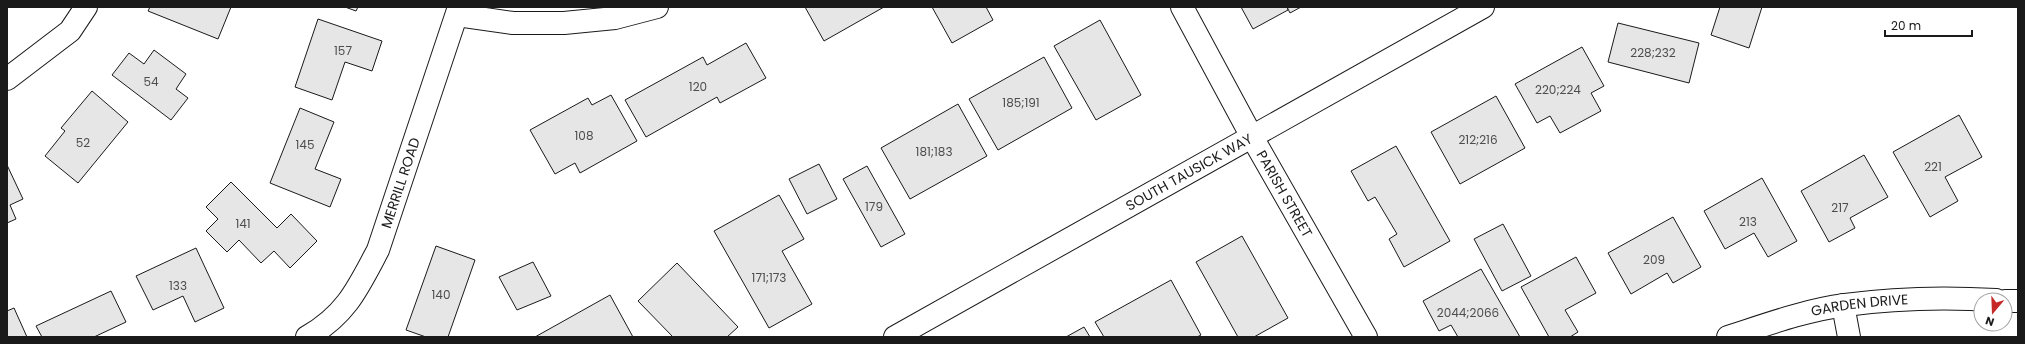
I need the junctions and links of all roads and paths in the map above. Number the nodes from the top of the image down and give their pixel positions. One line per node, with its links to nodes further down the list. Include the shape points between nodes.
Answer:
1 (86, 7): 6 (street, via 70,31)
2 (657, 7): 5 (street, via 615,18 564,23 513,23)
3 (1182, 7): 7 (street, PARISH STREET)
4 (1483, 7): 7 (street, SOUTH TAUSICK WAY)
5 (458, 11): 10 (street, MERRILL ROAD, via 378,250 359,287 340,314)
6 (7, 79)
7 (1252, 137): 11 (street, SOUTH TAUSICK WAY); 12 (street, PARISH STREET)
8 (1973, 299): 9 (street, GARDEN DRIVE, via 1916,298)
9 (1843, 305): 13 (street, GARDEN DRIVE); 14 (street)
10 (307, 337)
11 (895, 337)
12 (1366, 337)
13 (1728, 337)
14 (1849, 337)

